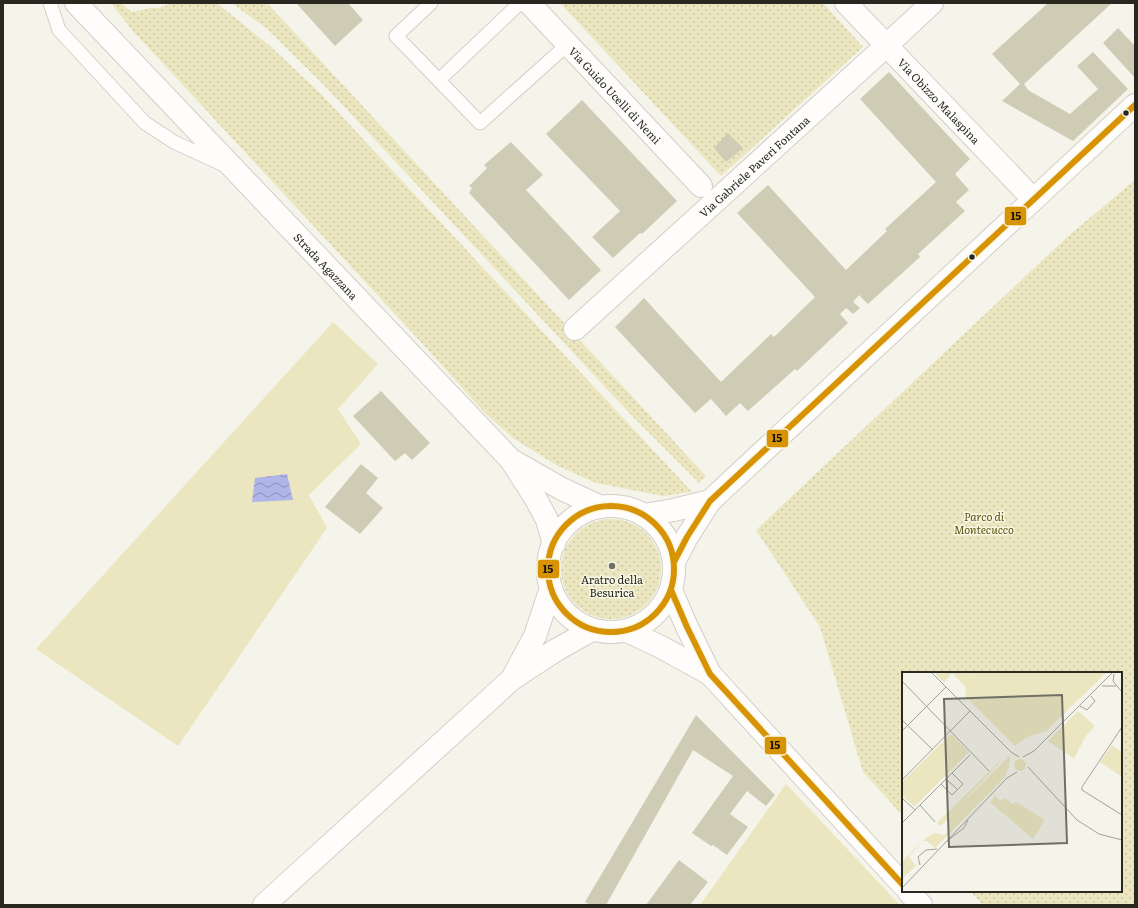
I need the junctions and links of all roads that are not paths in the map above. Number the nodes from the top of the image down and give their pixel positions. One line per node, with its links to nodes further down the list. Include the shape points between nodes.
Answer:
1 (50, 3): 12 (lane, via 60,30 145,123 174,142)
2 (76, 3): 12 (main road, Strada Agazzana)
3 (431, 3): 10 (lane, via 396,36)
4 (520, 3): 10 (lane)
5 (529, 3): 8 (main road, Via Guido Ucelli di Nemi)
6 (846, 3): 9 (main road, Via Obizzo Malaspina)
7 (932, 3): 9 (main road, Via Gabriele Paveri Fontana)
8 (568, 44): 10 (lane, via 480,123); 13 (main road, Via Guido Ucelli di Nemi)
9 (886, 46): 14 (main road, Via Obizzo Malaspina); 15 (main road, Via Gabriele Paveri Fontana)
10 (439, 80)
11 (1135, 105): 14 (main road)
12 (235, 170): 16 (main road, Strada Agazzana)
13 (701, 186)
14 (1033, 199): 17 (main road)
15 (575, 329)
16 (511, 460): 18 (main road, via 562,489); 20 (main road, Strada Agazzana, via 547,520)
17 (710, 501): 19 (main road); 21 (main road)
18 (601, 507): 19 (main road, via 623,507); 20 (main road, via 582,514 565,526)
19 (643, 515): 21 (main road, via 658,527 669,543)
20 (554, 544): 22 (main road, via 549,558)
21 (674, 562): 23 (main road)
22 (551, 588): 24 (main road, via 560,606 574,620); 27 (main road, via 535,636)
23 (671, 590): 25 (main road, via 661,608 646,622); 26 (main road)
24 (592, 630): 25 (main road, via 610,633); 27 (main road, via 556,650)
25 (627, 631): 26 (main road)
26 (710, 674): 28 (main road)
27 (512, 680): 30 (main road)
28 (902, 884)
29 (909, 892): 31 (main road)
30 (264, 905)
31 (921, 905)

